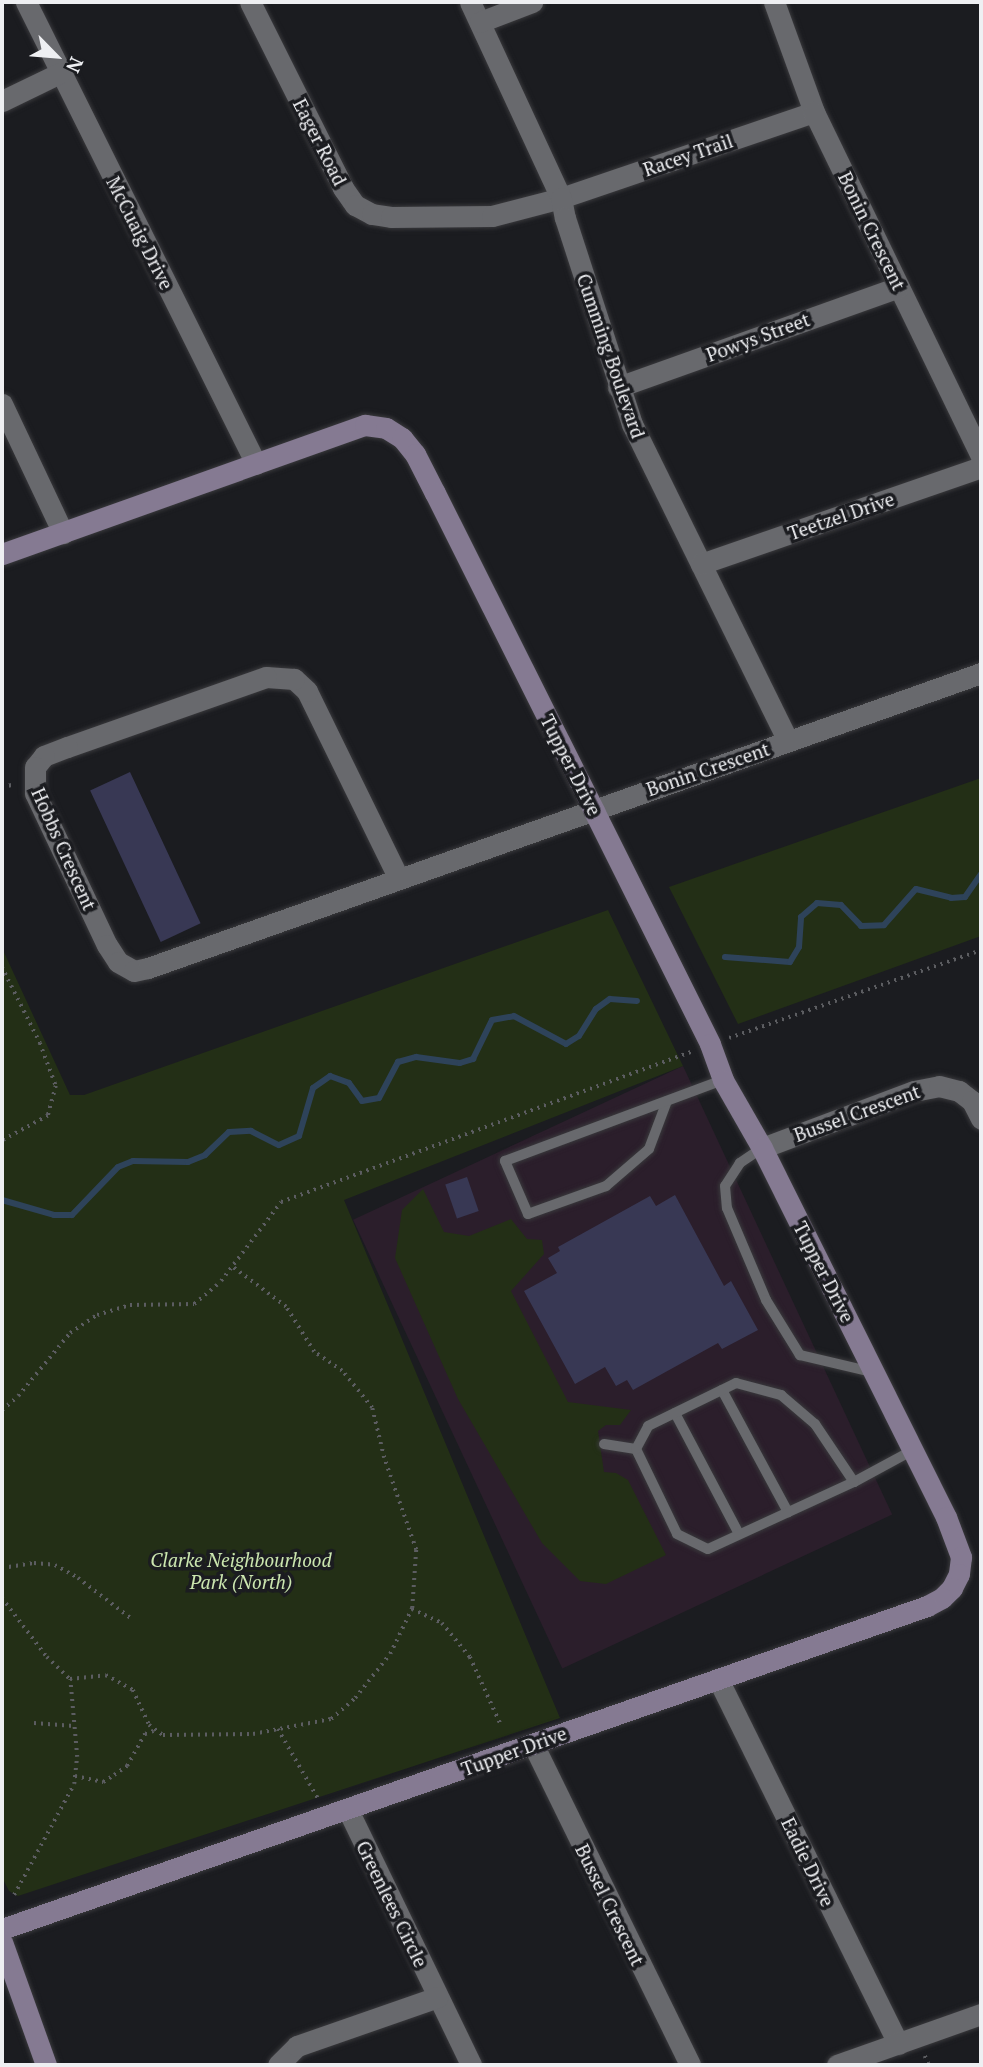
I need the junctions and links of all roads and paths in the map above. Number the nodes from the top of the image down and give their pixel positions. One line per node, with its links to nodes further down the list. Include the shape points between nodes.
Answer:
1 (26, 2): 7 (street, McCuaig Drive)
2 (250, 2): 10 (street, Eager Road, via 355,205 391,217 492,216)
3 (470, 2): 6 (street, Cumming Boulevard)
4 (532, 2): 6 (street)
5 (774, 2): 9 (street, Bonin Crescent)
6 (480, 22): 10 (street, Cumming Boulevard)
7 (60, 73): 8 (street); 15 (street, McCuaig Drive)
8 (2, 101)
9 (814, 112): 10 (street, Racey Trail); 11 (street, Bonin Crescent)
10 (561, 198): 12 (street, Cumming Boulevard)
11 (899, 287): 12 (street, Powys Street); 14 (street, Bonin Crescent)
12 (618, 387): 19 (street, Cumming Boulevard)
13 (2, 404): 17 (street)
14 (981, 456)
15 (256, 464): 17 (street, Tupper Drive); 24 (street, Tupper Drive, via 365,425 386,428 402,438 420,464)
16 (981, 467): 19 (street, Teetzel Drive)
17 (63, 533): 18 (street, Tupper Drive)
18 (2, 554)
19 (701, 564): 21 (street, Cumming Boulevard)
20 (981, 674): 21 (street, Bonin Crescent)
21 (788, 741): 24 (street, Bonin Crescent)
22 (12, 785): 23 (path)
23 (2, 787)
24 (594, 811): 25 (street, Hobbs Crescent); 28 (street, Tupper Drive)
25 (399, 879): 25 (street, Hobbs Crescent, via 307,691 294,679 266,677 44,756 35,767 35,793 107,945 118,962 134,971)
26 (981, 950): 28 (path)
27 (2, 967): 32 (path, via 56,1086 48,1116)
28 (710, 1044): 29 (street, Tupper Drive); 34 (path, via 281,1202)
29 (723, 1080): 30 (lane); 33 (street, Tupper Drive)
30 (667, 1101): 30 (lane, via 505,1161 528,1214 606,1186 649,1149)
31 (981, 1118): 33 (street, Bussel Crescent, via 972,1101 959,1091 939,1086 914,1091)
32 (2, 1141)
33 (762, 1148): 35 (street, Tupper Drive); 35 (lane, via 740,1163 724,1186 727,1208 766,1300 800,1355)
34 (231, 1266): 37 (path, via 194,1304 130,1305 97,1315 71,1334); 47 (path, via 286,1307 314,1352 342,1371 372,1408 416,1550)
35 (874, 1373): 41 (street, Tupper Drive)
36 (722, 1390): 38 (lane); 42 (lane, via 736,1383 781,1395 815,1424); 43 (lane)
37 (2, 1410)
38 (675, 1413): 40 (lane, via 649,1426); 44 (lane)
39 (604, 1444): 40 (lane)
40 (636, 1449): 44 (lane, via 677,1534 708,1549)
41 (912, 1450): 42 (lane); 50 (street, Tupper Drive, via 957,1540 961,1557 952,1588 927,1606)
42 (854, 1482): 43 (lane)
43 (788, 1512): 44 (lane)
44 (739, 1534)
45 (2, 1568): 48 (path, via 55,1565)
46 (2, 1598): 49 (path)
47 (412, 1608): 52 (path, via 442,1623 470,1657); 54 (path, via 390,1654 355,1698 331,1719)
48 (132, 1619)
49 (70, 1679): 53 (path); 55 (path, via 106,1675 133,1690)
50 (718, 1679): 56 (street, Tupper Drive); 64 (street, Eadie Drive)
51 (34, 1723): 53 (path)
52 (501, 1725)
53 (75, 1726): 57 (path)
54 (278, 1730): 55 (path, via 204,1735); 58 (path)
55 (153, 1731): 57 (path, via 145,1734 127,1766 103,1782)
56 (533, 1744): 58 (street, Tupper Drive); 69 (street, Bussel Crescent)
57 (75, 1776): 59 (path)
58 (338, 1813): 60 (street, Tupper Drive); 62 (street, Greenlees Circle)
59 (14, 1895)
60 (2, 1929)
61 (2, 1942): 66 (street)
62 (438, 1997): 67 (street, via 297,2046); 68 (street, Greenlees Circle)
63 (981, 2014): 64 (street)
64 (898, 2044): 70 (street)
65 (925, 2056): 71 (path)
66 (46, 2065)
67 (278, 2065)
68 (471, 2065)
69 (690, 2065)
70 (837, 2065)
71 (929, 2065)

